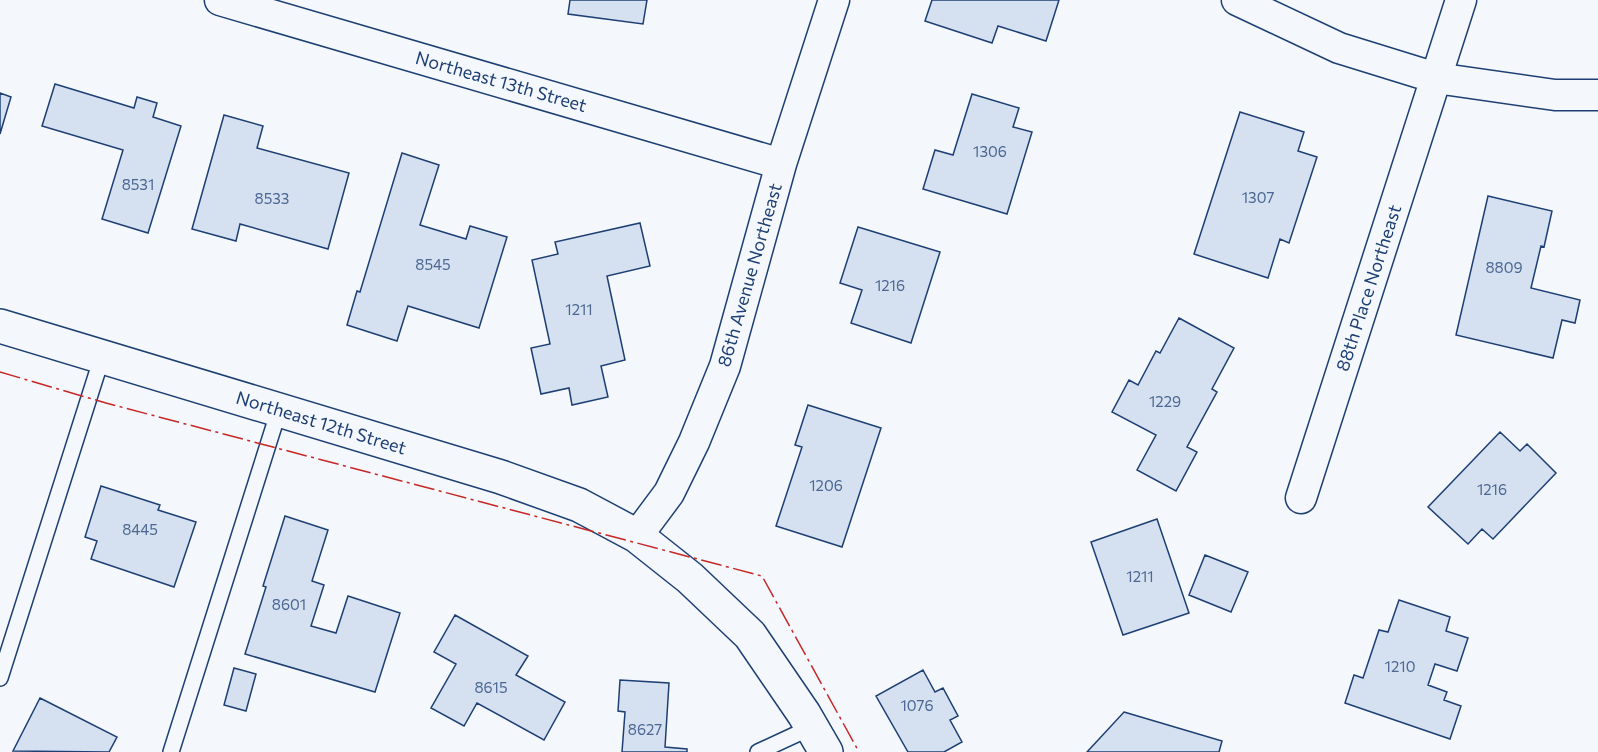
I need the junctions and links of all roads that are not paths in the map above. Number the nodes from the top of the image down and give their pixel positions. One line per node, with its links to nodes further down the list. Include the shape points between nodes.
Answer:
1 (220, 0): 7 (street, Northeast 13th Street)
2 (834, 0): 7 (street, 86th Avenue Northeast)
3 (1237, 0): 5 (street, via 1339,48)
4 (1461, 0): 5 (street, 88th Place Northeast)
5 (1436, 78): 6 (street, via 1554,95); 11 (street, 88th Place Northeast)
6 (1598, 95)
7 (781, 164): 12 (street, 86th Avenue Northeast, via 725,366 669,493)
8 (0, 326): 9 (main road, Northeast 12th Street)
9 (102, 357): 10 (main road, Northeast 12th Street); 13 (lane)
10 (279, 410): 12 (main road, Northeast 12th Street, via 501,477 579,506); 15 (lane)
11 (1301, 498)
12 (637, 536): 14 (main road, Northeast 12th Street, via 690,578 750,635)
13 (0, 678)
14 (819, 740): 16 (lane)
15 (171, 752)
16 (758, 752)

